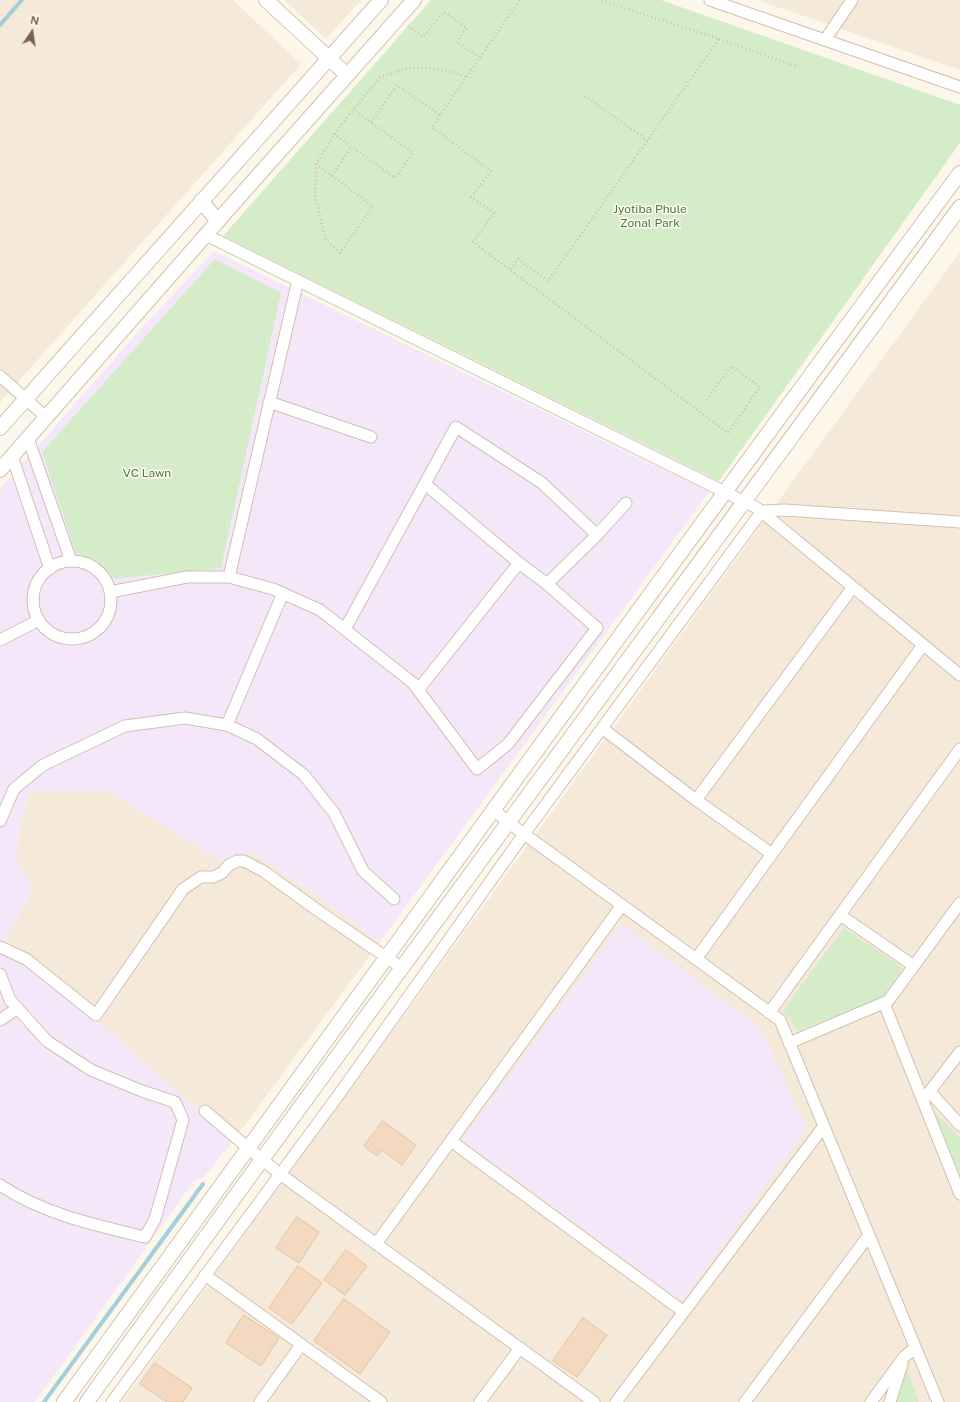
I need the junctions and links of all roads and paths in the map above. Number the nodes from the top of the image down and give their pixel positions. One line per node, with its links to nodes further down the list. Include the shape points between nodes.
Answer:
1 (381, 0): 12 (street)
2 (414, 0): 8 (street)
3 (520, 0): 11 (path)
4 (600, 0): 9 (path)
5 (710, 0): 10 (street)
6 (852, 0): 10 (street)
7 (268, 1): 12 (street)
8 (399, 18): 11 (path, via 423,36 444,12 467,28 456,42); 14 (street)
9 (719, 39): 13 (path); 22 (path)
10 (825, 40): 16 (street)
11 (479, 57): 15 (path)
12 (329, 58): 14 (street); 27 (street)
13 (798, 67)
14 (347, 75): 29 (street)
15 (466, 77): 18 (path, via 430,68 409,68 380,77); 19 (path)
16 (960, 87)
17 (585, 96): 22 (path)
18 (353, 109): 20 (path); 21 (path)
19 (440, 115): 20 (path, via 397,85); 31 (path, via 432,127 491,170 471,197 494,213 472,242)
20 (371, 122): 23 (path, via 413,153 395,178)
21 (334, 134): 23 (path); 24 (path)
22 (648, 141): 31 (path, via 548,281 518,259)
23 (351, 147): 26 (path)
24 (316, 164): 26 (path); 26 (path, via 314,197 326,240 340,253 373,206)
25 (960, 173): 44 (street)
26 (332, 176)
27 (202, 202): 29 (street); 34 (street)
28 (960, 207): 45 (street)
29 (218, 221): 30 (street)
30 (206, 235): 32 (street); 37 (street)
31 (511, 269): 35 (path, via 728,433 760,387 730,366)
32 (298, 280): 36 (street); 44 (street)
33 (0, 376): 34 (street)
34 (27, 398): 37 (street); 38 (street)
35 (706, 401)
36 (270, 402): 39 (street); 53 (street)
37 (46, 417): 40 (street)
38 (0, 428)
39 (371, 437)
40 (28, 438): 41 (street); 50 (street)
41 (12, 456): 42 (street); 52 (street)
42 (0, 470)
43 (425, 484): 49 (street, via 456,427 542,483); 51 (street); 59 (street)
44 (725, 492): 45 (street); 68 (street)
45 (746, 501): 47 (street); 70 (street)
46 (626, 503): 49 (street)
47 (762, 511): 48 (street, via 785,510); 55 (street); 65 (street)
48 (960, 522)
49 (597, 535): 54 (street)
50 (71, 561): 52 (street, via 57,564); 56 (street, via 88,565 100,572)
51 (519, 563): 54 (street); 63 (street)
52 (50, 569): 58 (street, via 35,586 33,602)
53 (229, 577): 56 (street, via 187,577); 57 (street)
54 (547, 584): 63 (street, via 597,628 508,744 477,769)
55 (853, 587): 61 (street); 67 (street)
56 (110, 592): 58 (street, via 110,614 101,628 86,637 74,640 58,637 45,629)
57 (283, 593): 59 (street, via 320,610); 64 (street)
58 (39, 620): 60 (street)
59 (345, 630): 63 (street, via 413,683)
60 (0, 640)
61 (923, 645): 62 (street); 72 (street)
62 (960, 675)
63 (418, 690)
64 (227, 725): 69 (street, via 185,718 125,726 43,765 14,789); 73 (street, via 257,739 304,775 334,813 363,871)
65 (602, 728): 67 (street); 71 (street)
66 (960, 749): 76 (street)
67 (696, 800): 72 (street)
68 (493, 809): 70 (street); 78 (street)
69 (0, 821)
70 (509, 823): 71 (street); 81 (street)
71 (524, 834): 75 (street); 96 (street)
72 (772, 854): 79 (street)
73 (394, 899)
74 (960, 903): 80 (street)
75 (622, 905): 79 (street); 93 (street)
76 (840, 915): 80 (street); 85 (street)
77 (0, 947): 78 (street, via 26,959 96,1015 182,889 201,877 212,877 222,873 237,861 244,861 263,871)
78 (386, 958): 81 (street); 94 (street)
79 (696, 959): 85 (street)
80 (914, 966): 83 (street, via 888,1002)
81 (402, 968): 95 (street)
82 (0, 974): 84 (street, via 10,1000)
83 (884, 1003): 87 (street); 89 (street)
84 (18, 1008): 86 (street); 97 (street, via 47,1041 72,1058 90,1070 175,1102 183,1120 155,1219 145,1237 73,1219 17,1196)
85 (769, 1013): 87 (street, via 780,1020)
86 (0, 1020)
87 (789, 1043): 92 (street)
88 (960, 1052): 89 (street)
89 (926, 1096): 91 (street); 98 (street)
90 (205, 1111): 94 (street)
91 (960, 1125)
92 (824, 1126): 99 (street); 102 (street)
93 (451, 1141): 100 (street); 102 (street)
94 (248, 1148): 95 (street); 108 (street)
95 (263, 1160): 96 (street); 109 (street)
96 (280, 1174): 100 (street); 101 (street)
97 (0, 1185)
98 (960, 1194)
99 (869, 1235): 105 (street); 115 (street)
100 (376, 1244): 104 (street)
101 (205, 1275): 103 (street); 110 (street)
102 (684, 1312): 114 (street)
103 (301, 1345): 107 (street); 111 (street)
104 (520, 1348): 112 (street); 113 (street)
105 (915, 1348): 106 (street); 118 (street)
106 (904, 1356): 116 (street); 117 (street)
107 (376, 1401)
108 (64, 1402)
109 (87, 1402)
110 (112, 1402)
111 (260, 1402)
112 (480, 1402)
113 (594, 1402)
114 (616, 1402)
115 (745, 1402)
116 (871, 1402)
117 (890, 1402)
118 (938, 1402)

